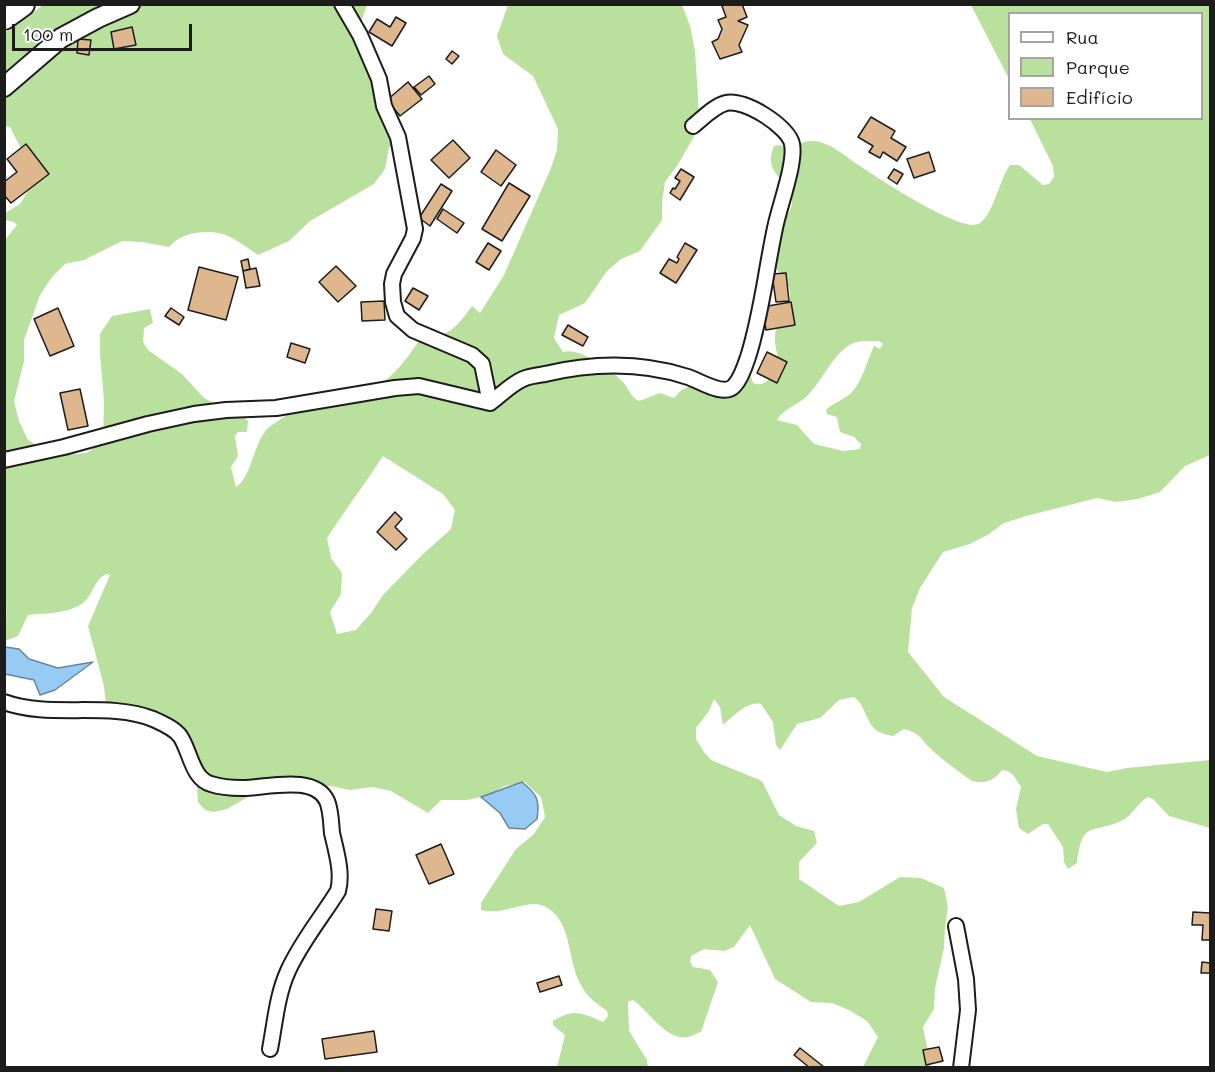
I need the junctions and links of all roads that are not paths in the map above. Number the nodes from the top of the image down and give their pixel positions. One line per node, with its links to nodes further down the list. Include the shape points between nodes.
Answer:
1 (22, 4): 4 (highway)
2 (130, 4): 5 (street, via 61,38)
3 (342, 4): 7 (street, via 379,78 384,105 398,137 415,229 394,274 397,316 413,330 472,355 482,364)
4 (4, 17)
5 (4, 87)
6 (693, 126): 7 (street, via 724,103 734,102 777,124 788,134 793,146 748,357 737,383 724,390 646,367 591,367 523,379)
7 (490, 403): 8 (street, via 419,386 395,388 276,408 194,414)
8 (4, 460)
9 (4, 702): 11 (street, via 152,718 179,735 200,778 208,784 241,788 302,785 320,792 327,802 340,885 287,973)
10 (956, 926): 12 (street, via 968,1010)
11 (270, 1049)
12 (961, 1068)

